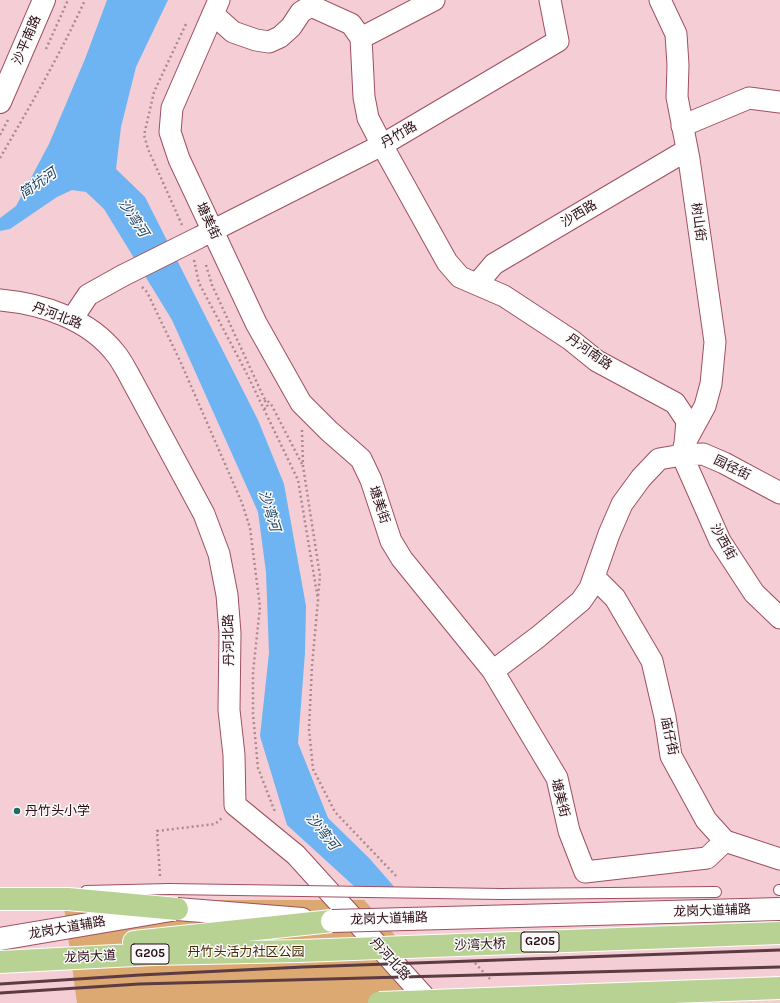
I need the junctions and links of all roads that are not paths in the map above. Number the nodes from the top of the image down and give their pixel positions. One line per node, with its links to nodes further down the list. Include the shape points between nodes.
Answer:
1 (44, 0): 7 (main road, 沙平南路)
2 (434, 0): 6 (street)
3 (550, 0): 10 (street, 丹竹路, via 558,41)
4 (660, 0): 9 (street, 树山街, via 676,34 677,97)
5 (216, 7): 6 (street, via 233,32 256,40 269,42 280,37 301,12 311,6 351,24); 12 (street, 塘美街, via 172,108 170,132)
6 (361, 38): 10 (street, 丹河南路, via 364,97 368,118)
7 (0, 102)
8 (780, 102): 9 (street, via 749,98)
9 (682, 126): 11 (street, 树山街)
10 (382, 145): 12 (street, 丹竹路); 13 (street, 丹河南路, via 447,262 460,277)
11 (687, 150): 13 (street, 沙西路, via 494,264); 16 (street, 树山街, via 715,342 711,384 705,406)
12 (198, 233): 15 (street, 丹竹路, bridge, via 88,295); 20 (street, 塘美街, via 256,323 301,403 361,459 371,480 391,540 402,559)
13 (477, 284): 16 (street, 丹河南路, via 504,296 571,340 597,361 675,403 687,420)
14 (0, 300): 15 (street, 丹河北路, via 29,304)
15 (72, 319): 38 (street, 丹河北路, via 88,328 116,354 204,514 219,554 227,595 230,633 229,710 234,755 235,805 296,855)
16 (684, 449): 17 (street, 园径街, via 724,463); 18 (street, via 658,459 636,484 622,504); 19 (street, 沙西街, via 720,541 754,593)
17 (780, 493)
18 (594, 577): 20 (street, via 581,601); 21 (street, 庙仔街, via 615,598 652,661 671,756 706,820)
19 (780, 618)
20 (493, 671): 23 (street, 塘美街, via 557,778 569,831)
21 (725, 840): 22 (street, 庙仔街); 23 (street, via 707,858)
22 (780, 859)
23 (587, 883): 25 (lane); 26 (lane, bridge, via 501,894)
24 (0, 892): 26 (lane)
25 (716, 892)
26 (169, 896): 28 (highway, bridge); 29 (main road, 龙岗大道辅路); 31 (main road, 龙岗大道辅路)
27 (780, 896): 29 (main road, 龙岗大道辅路, bridge)
28 (0, 899)
29 (332, 921): 33 (highway, via 115,945)
30 (780, 933): 32 (highway, 沙湾大桥 / G205, bridge)
31 (0, 939)
32 (300, 951): 33 (highway, 龙岗大道 / G205)
33 (54, 958): 34 (highway, 龙岗大道 / G205)
34 (0, 962)
35 (780, 988): 36 (highway, bridge)
36 (690, 991): 37 (highway, bridge); 39 (highway, bridge)
37 (379, 1003)
38 (430, 1003)
39 (632, 1003)

